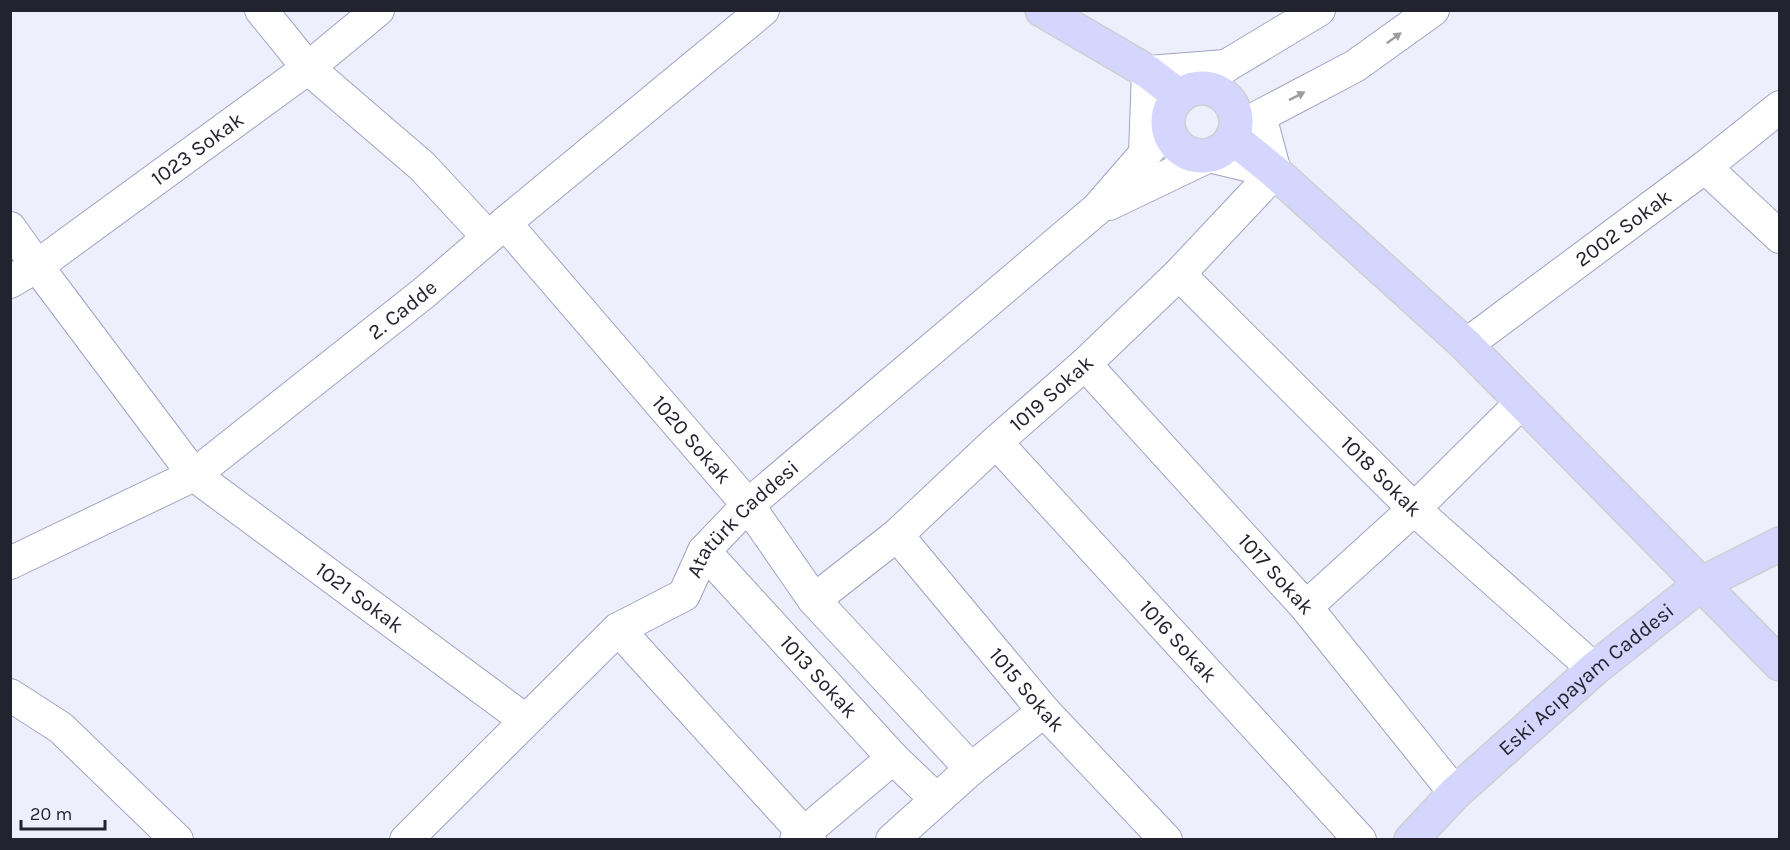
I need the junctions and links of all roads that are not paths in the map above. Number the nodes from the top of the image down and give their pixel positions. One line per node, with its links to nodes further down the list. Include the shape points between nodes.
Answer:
1 (261, 10): 8 (street, 1020 Sokak)
2 (378, 10): 8 (street, 1023 Sokak)
3 (763, 10): 19 (street, 2. Cadde)
4 (1042, 10): 9 (main road)
5 (1319, 10): 7 (street)
6 (1433, 10): 12 (street, one-way to 6, via 1355,66)
7 (1226, 66): 9 (street); 10 (street)
8 (308, 68): 19 (street, 1020 Sokak); 21 (street, 1023 Sokak)
9 (1148, 72): 10 (main road); 14 (street)
10 (1183, 100): 13 (main road, via 1169,128 1180,148 1199,157); 13 (main road, via 1211,88 1230,101 1237,121); 14 (street)
11 (1779, 107): 15 (street, 2002 Sokak)
12 (1260, 116): 13 (street); 16 (street)
13 (1221, 147): 16 (main road); 17 (street)
14 (1145, 154): 17 (street)
15 (1705, 167): 20 (street); 24 (street, 2002 Sokak)
16 (1275, 172): 22 (street, 1019 Sokak); 24 (main road)
17 (1097, 209): 29 (street, Atatürk Caddesi)
18 (10, 228): 21 (street, 1021 Sokak)
19 (497, 230): 28 (street, 2. Cadde); 29 (street, 1020 Sokak)
20 (1779, 237)
21 (37, 266): 23 (street, 1023 Sokak); 28 (street, 1021 Sokak)
22 (1179, 274): 25 (street, 1019 Sokak); 30 (street, 1018 Sokak)
23 (10, 282)
24 (1466, 345): 26 (main road)
25 (1085, 364): 27 (street, 1019 Sokak); 37 (street, 1017 Sokak)
26 (1521, 403): 30 (street); 35 (main road)
27 (996, 442): 31 (street, 1019 Sokak); 53 (street, 1016 Sokak)
28 (194, 475): 34 (street, 2. Cadde); 43 (street, 1021 Sokak)
29 (748, 505): 33 (street, Atatürk Caddesi); 36 (street, 1020 Sokak)
30 (1414, 509): 37 (street); 40 (street, 1018 Sokak)
31 (897, 534): 36 (street, 1019 Sokak); 42 (street, 1015 Sokak)
32 (1779, 544): 35 (main road, Eski Acıpayam Caddesi)
33 (704, 551): 38 (street, Atatürk Caddesi, via 684,595); 44 (street, 1013 Sokak)
34 (10, 563)
35 (1701, 584): 39 (main road); 40 (main road, Eski Acıpayam Caddesi)
36 (814, 600): 45 (street, 1020 Sokak)
37 (1306, 607): 46 (street, 1017 Sokak)
38 (618, 629): 43 (street, Atatürk Caddesi); 48 (street)
39 (1779, 664)
40 (1594, 669): 46 (main road, Eski Acıpayam Caddesi)
41 (10, 695): 49 (street, via 61,728)
42 (1044, 711): 45 (street); 52 (street, 1015 Sokak)
43 (525, 720): 50 (street, Atatürk Caddesi)
44 (893, 758): 47 (street, 1013 Sokak); 48 (street)
45 (971, 769): 47 (street)
46 (1455, 793): 54 (main road, Eski Acıpayam Caddesi)
47 (936, 799): 51 (street)
48 (803, 837)
49 (177, 840)
50 (406, 840)
51 (892, 840)
52 (1166, 840)
53 (1360, 840)
54 (1411, 840)

